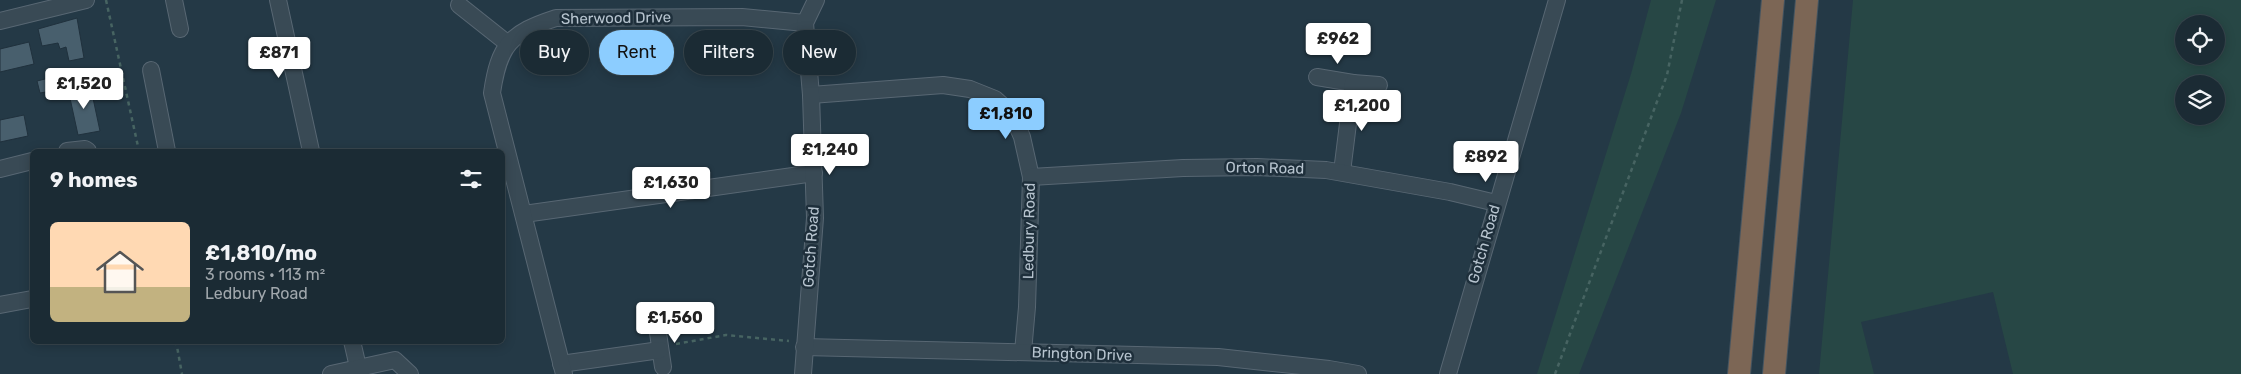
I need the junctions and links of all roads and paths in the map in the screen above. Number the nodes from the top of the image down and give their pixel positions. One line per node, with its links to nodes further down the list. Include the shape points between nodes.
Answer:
1 (86, 0): 11 (street)
2 (106, 0): 20 (path)
3 (174, 0): 13 (street)
4 (278, 0): 22 (street)
5 (816, 0): 12 (street)
6 (1556, 0): 28 (street, Gotch Road, via 1515,148)
7 (1682, 0): 47 (path, via 1667,75)
8 (1773, 0): 48 (highway)
9 (1807, 0): 49 (highway)
10 (459, 5): 14 (street)
11 (0, 21)
12 (805, 23): 14 (street, Sherwood Drive, via 742,16 556,18 531,26); 19 (street, Gotch Road)
13 (180, 29)
14 (508, 43): 29 (street, Sherwood Drive, via 496,68 492,93)
15 (151, 70): 21 (street)
16 (1317, 77): 17 (street)
17 (1353, 83): 18 (street); 25 (street)
18 (1379, 85)
19 (811, 95): 26 (street, Gotch Road); 27 (street, Ledbury Road, via 943,85 970,89 994,98 1012,114 1022,137)
20 (139, 149)
21 (167, 149)
22 (311, 149)
23 (30, 162): 24 (street)
24 (0, 169)
25 (1342, 172): 27 (street, Orton Road, via 1247,167 1183,168); 28 (street, Orton Road)
26 (814, 173): 29 (street); 35 (street, Gotch Road, via 815,218)
27 (1031, 177): 37 (street, Ledbury Road)
28 (1496, 203): 46 (street, Gotch Road)
29 (524, 214): 40 (street, Sherwood Drive)
30 (30, 299): 31 (street)
31 (0, 305)
32 (657, 326): 36 (street)
33 (177, 344): 41 (path)
34 (353, 344): 38 (street)
35 (804, 346): 36 (path, via 726,335 672,344); 37 (street, Brington Drive); 44 (street, Gotch Road)
36 (660, 350): 39 (street); 40 (street)
37 (1024, 352): 45 (street, Brington Drive, via 1218,357)
38 (358, 367): 42 (street); 43 (street, via 395,360)
39 (663, 367)
40 (563, 369)
41 (182, 374)
42 (331, 374)
43 (410, 374)
44 (803, 374)
45 (1358, 374)
46 (1448, 374)
47 (1555, 374)
48 (1739, 374)
49 (1774, 374)

